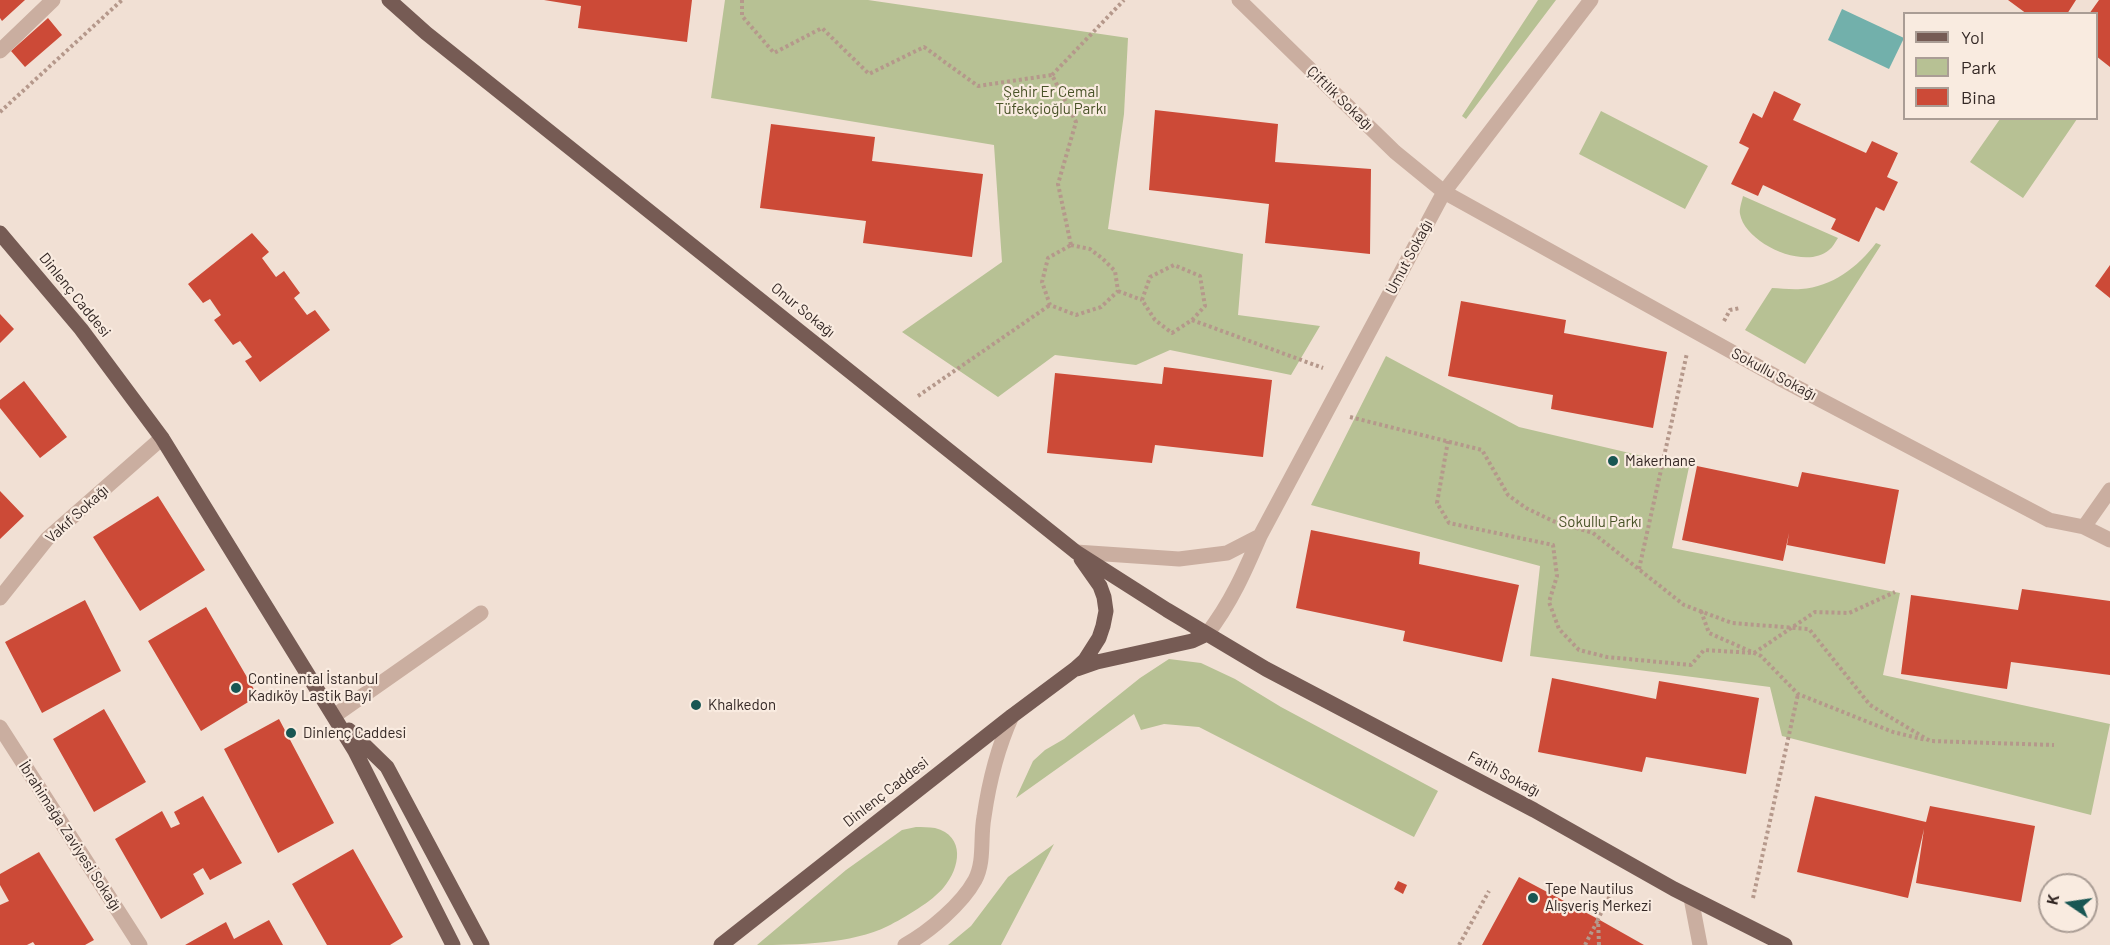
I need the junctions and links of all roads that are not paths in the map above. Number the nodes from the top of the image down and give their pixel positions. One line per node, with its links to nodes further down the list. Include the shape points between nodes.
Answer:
1 (53, 0): 5 (street)
2 (1239, 0): 6 (street, Çiftlik Sokağı, via 1395,152)
3 (1591, 0): 6 (street, Umut Sokağı)
4 (392, 1): 13 (main road, Onur Sokağı)
5 (0, 51)
6 (1444, 192): 10 (street, Sokullu Sokağı, via 1779,378 2049,520); 11 (street, Umut Sokağı)
7 (0, 233): 8 (main road, Dinlenç Caddesi, via 81,329)
8 (162, 438): 14 (street, Vakıf Sokağı, via 47,539); 18 (main road, Dinlenç Caddesi)
9 (2110, 490): 10 (street)
10 (2084, 527): 12 (street, Sokullu Sokağı)
11 (1260, 536): 13 (street, via 1227,553 1179,559); 16 (street, Umut Sokağı, via 1235,593)
12 (2110, 540)
13 (1076, 552): 16 (main road, Onur Sokağı); 17 (main road, Dinlenç Caddesi, via 1100,586 1106,611 1094,648)
14 (0, 597)
15 (481, 613): 18 (street)
16 (1207, 634): 17 (main road, Dinlenç Caddesi); 21 (main road, Fatih Sokağı)
17 (1075, 669): 19 (main road, Dinlenç Caddesi)
18 (334, 716): 24 (main road, Dinlenç Caddesi); 25 (main road, Dinlenç Caddesi, via 387,767)
19 (1011, 716): 22 (main road, Dinlenç Caddesi); 27 (street, via 994,765 975,879 959,903)
20 (0, 727): 23 (street, İbrahimağa Zaviyesi Sokağı)
21 (1690, 898): 28 (street); 29 (main road, Fatih Sokağı)
22 (732, 939): 26 (main road, Dinlenç Caddesi)
23 (138, 944)
24 (453, 945)
25 (482, 945)
26 (721, 945)
27 (905, 945)
28 (1700, 945)
29 (1785, 945)

